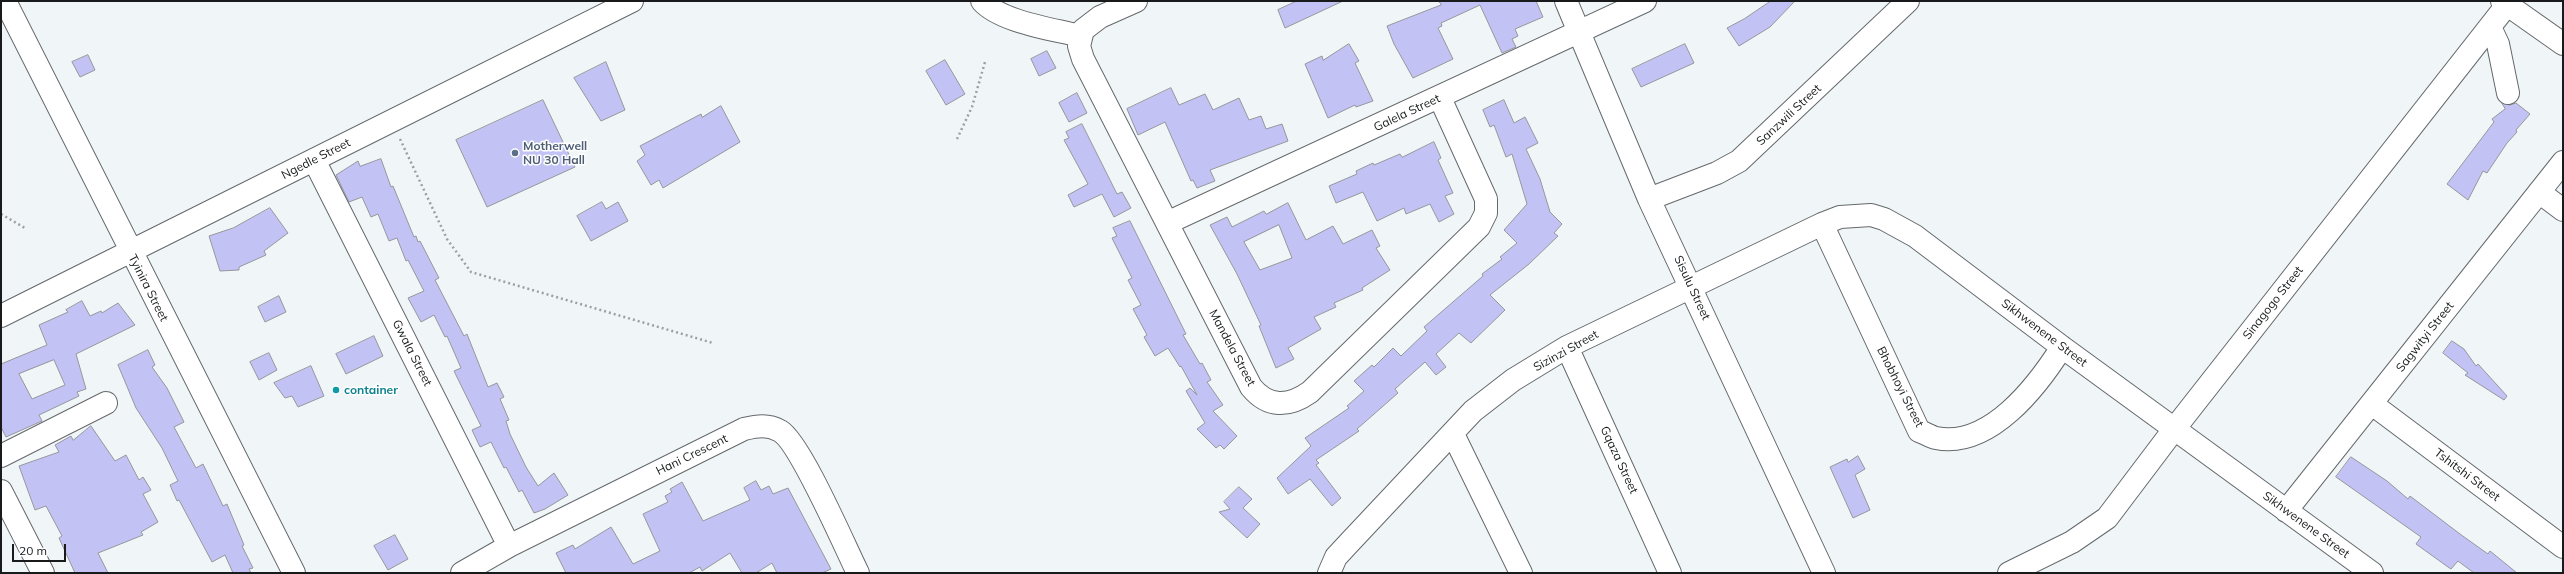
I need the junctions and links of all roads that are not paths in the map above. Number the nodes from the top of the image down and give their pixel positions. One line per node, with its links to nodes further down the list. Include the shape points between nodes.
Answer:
1 (5, 1): 22 (street, Tyinira Street)
2 (632, 1): 15 (street, Ngedle Street)
3 (982, 1): 11 (street, via 995,11 1010,17)
4 (1136, 1): 11 (street, via 1090,23)
5 (1566, 1): 10 (street, Sisulu Street)
6 (1645, 1): 10 (street, Galela Street)
7 (2507, 2): 9 (street, Sinagogo Street); 12 (street)
8 (1905, 4): 18 (street, Sanzwili Street, via 1739,161 1717,173)
9 (2490, 27): 13 (street, via 2498,44); 29 (street, Sinagogo Street)
10 (1580, 31): 14 (street, Galela Street); 18 (street, Sisulu Street)
11 (1080, 36): 20 (street, Mandela Street, via 1079,46 1083,59)
12 (2563, 44)
13 (2508, 93)
14 (1440, 98): 20 (street, Galela Street); 20 (street, Mandela Street, via 1486,199 1483,220 1468,238 1299,399 1290,403 1273,403 1257,394)
15 (314, 160): 22 (street, Ngedle Street); 34 (street, Gwala Street)
16 (2563, 162): 17 (street, Sagwityi Street)
17 (2539, 192): 19 (street); 28 (street, Sagwityi Street)
18 (1649, 199): 23 (street, Sisulu Street)
19 (2563, 210)
20 (1167, 223)
21 (1822, 224): 23 (street, Sikhwenene Street); 26 (street, Sikhwenene Street, via 1840,218 1872,215 1900,226); 26 (street, Bhobhoyi Street, via 1919,431 1937,438 1973,434 2012,411 2046,373)
22 (130, 252): 24 (street, Ngedle Street); 37 (street, Tyinira Street)
23 (1692, 288): 25 (street, Sizinzi Street); 43 (street, Sisulu Street)
24 (1, 316)
25 (1567, 347): 30 (street, Sizinzi Street, via 1490,398); 42 (street, Gqaza Street)
26 (2062, 347): 29 (street, Sikhwenene Street)
27 (106, 403): 31 (street)
28 (2372, 404): 33 (street, Sagwityi Street); 35 (street, Tshitshi Street)
29 (2175, 428): 33 (street, Sikhwenene Street); 44 (street, Sinagogo Street, via 2107,518 2072,542)
30 (1453, 434): 40 (street, Sizinzi Street, via 1336,557); 41 (street)
31 (1, 456)
32 (1, 491): 36 (street)
33 (2286, 511): 45 (street, Sikhwenene Street)
34 (509, 546): 38 (street, Hani Crescent); 39 (street, Hani Crescent, via 744,429 771,427 781,432 798,451)
35 (2563, 546)
36 (43, 573)
37 (294, 573)
38 (462, 573)
39 (858, 573)
40 (1329, 573)
41 (1521, 573)
42 (1670, 573)
43 (1824, 573)
44 (2009, 573)
45 (2372, 573)

